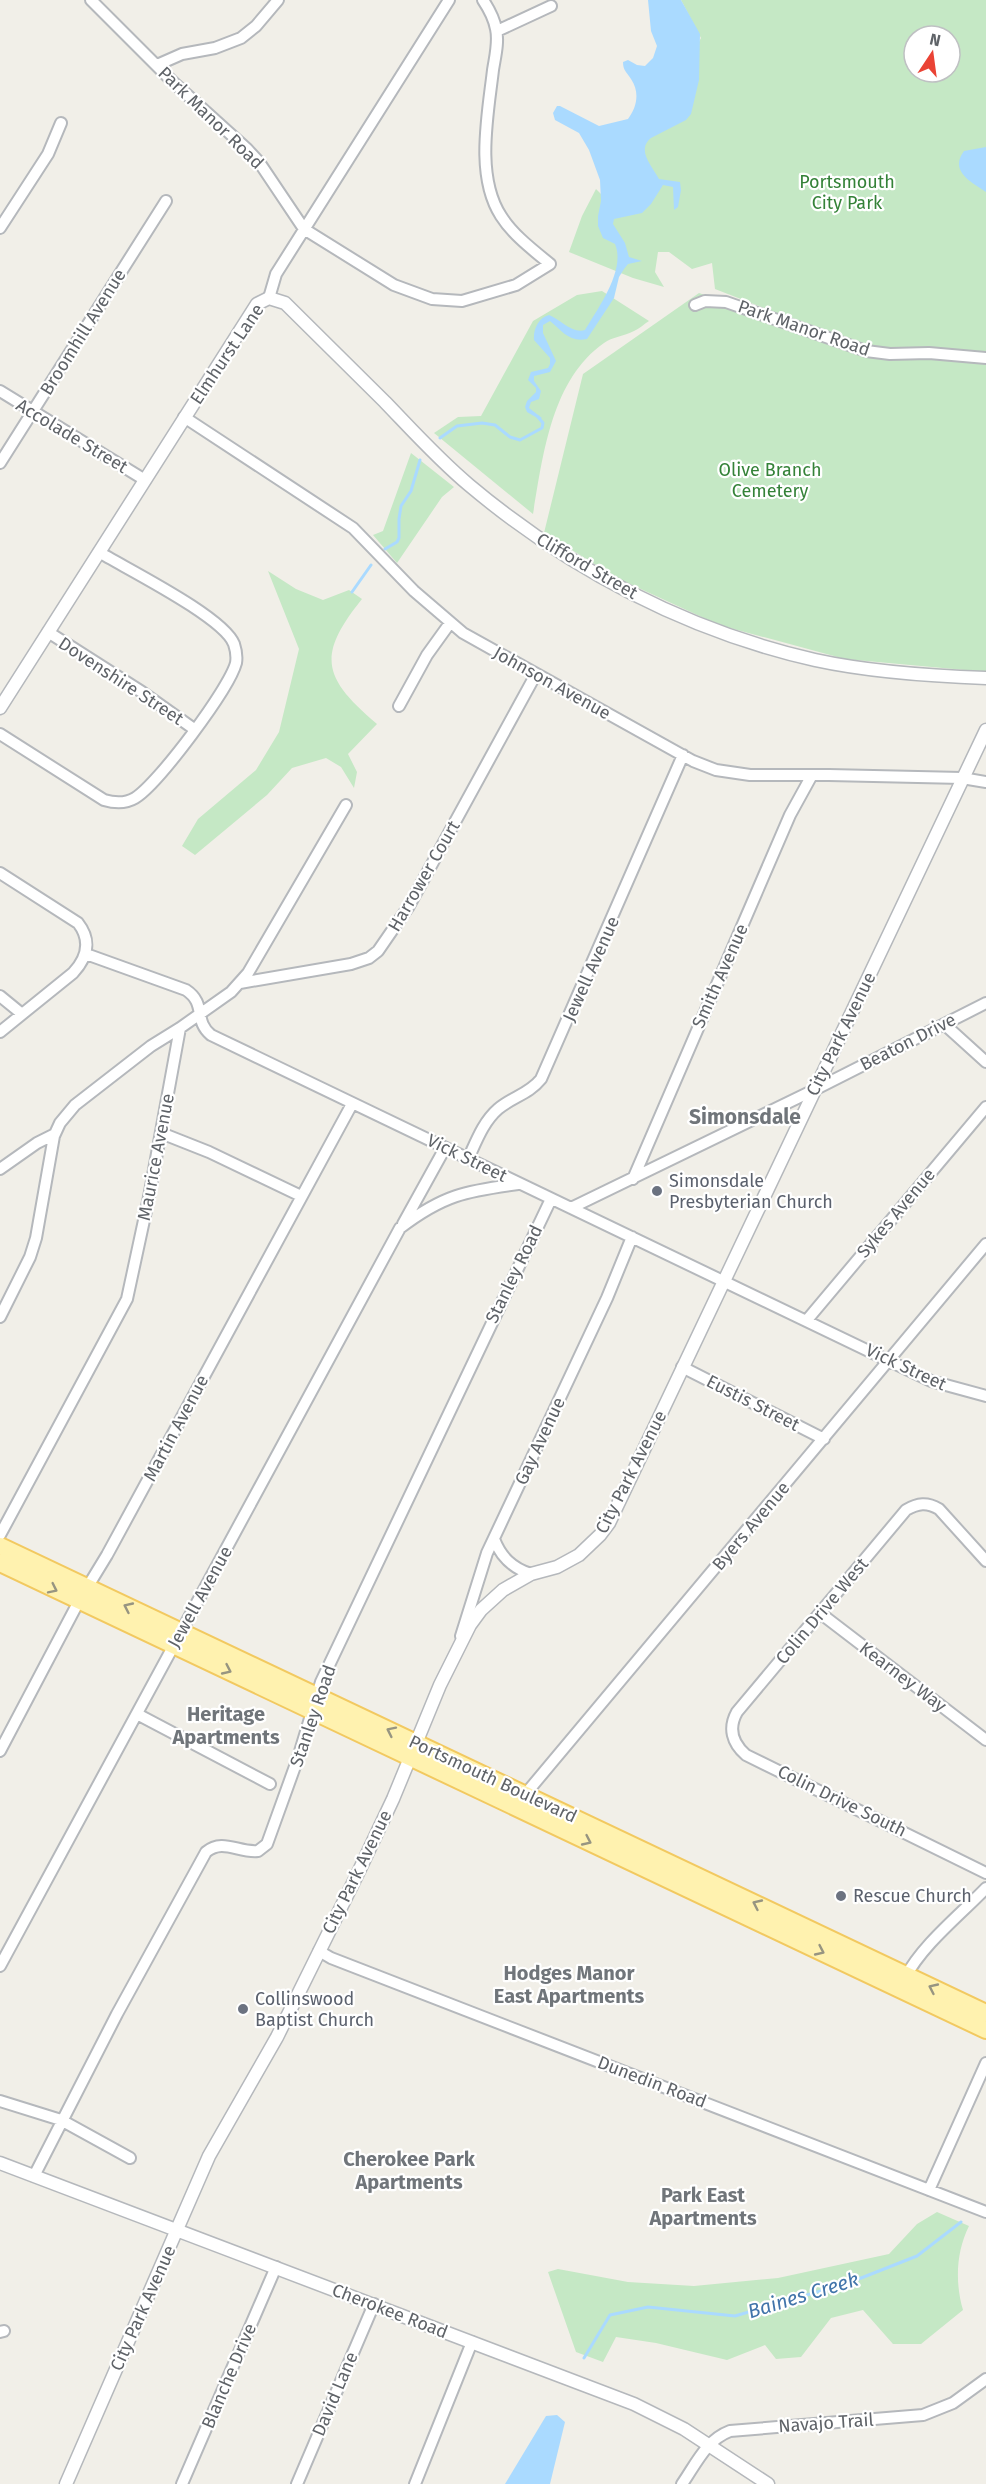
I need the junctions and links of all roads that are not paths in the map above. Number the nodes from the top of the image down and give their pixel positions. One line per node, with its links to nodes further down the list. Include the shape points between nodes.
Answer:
1 (91, 0): 7 (street, Park Manor Road)
2 (278, 0): 7 (street, via 241,38)
3 (449, 0): 11 (street, Elmhurst Lane)
4 (483, 0): 6 (street)
5 (551, 6): 6 (street)
6 (497, 31): 11 (street, Park Manor Road, via 486,127 489,185 500,215 526,245 550,264 502,291 474,299 442,301 394,285)
7 (157, 65): 11 (street, Park Manor Road, via 259,162)
8 (61, 123): 10 (street, via 48,154)
9 (166, 201): 16 (street, Broomhill Avenue)
10 (0, 228)
11 (304, 229): 12 (street, Elmhurst Lane, via 276,274)
12 (269, 298): 17 (street, Elmhurst Lane, via 257,304); 24 (street, Clifford Street, via 285,303 476,490 543,541 630,592 687,620 816,660)
13 (695, 305): 14 (street, Park Manor Road, via 705,301 726,302 866,351)
14 (986, 358)
15 (0, 391): 16 (street, Accolade Street)
16 (33, 412): 18 (street, Broomhill Avenue); 19 (street, Accolade Street)
17 (184, 417): 19 (street, Elmhurst Lane); 21 (street, Johnson Avenue, via 353,528)
18 (0, 463)
19 (145, 480): 20 (street, Elmhurst Lane)
20 (99, 552): 22 (street, Elmhurst Lane); 27 (street, via 218,624 230,636 236,662 215,702)
21 (450, 623): 23 (street, Johnson Avenue); 25 (street)
22 (48, 632): 26 (street, Elmhurst Lane); 27 (street, Dovenshire Street)
23 (536, 674): 30 (street, Johnson Avenue); 37 (street, Harrower Court, via 410,906 378,951 361,962)
24 (986, 678)
25 (399, 706)
26 (0, 708)
27 (194, 729): 29 (street, via 138,797 118,803 104,800)
28 (986, 730): 32 (street, City Park Avenue)
29 (0, 734)
30 (683, 755): 31 (street, Johnson Avenue, via 733,773); 52 (street, Jewell Avenue, via 541,1079 488,1119)
31 (812, 774): 32 (street, Johnson Avenue); 54 (street, Smith Avenue, via 790,815)
32 (962, 778): 33 (street, Johnson Avenue); 46 (street, City Park Avenue)
33 (986, 782)
34 (346, 805): 37 (street)
35 (0, 873): 36 (street, via 78,923 86,936)
36 (86, 954): 40 (street, via 73,973); 41 (street, Vick Street, via 186,990 195,995)
37 (240, 983): 41 (street)
38 (0, 996): 40 (street)
39 (986, 1003): 42 (street, Beaton Drive)
40 (22, 1014): 44 (street)
41 (200, 1016): 43 (street); 47 (street, Vick Street, via 204,1029 211,1035)
42 (944, 1024): 45 (street); 46 (street, Beaton Drive)
43 (180, 1028): 49 (street, Maurice Avenue); 50 (street, via 75,1105)
44 (0, 1032)
45 (986, 1062)
46 (814, 1090): 54 (street, Beaton Drive); 62 (street, City Park Avenue)
47 (352, 1104): 51 (street, Vick Street); 56 (street, Martin Avenue)
48 (986, 1107): 64 (street, Sykes Avenue)
49 (161, 1133): 56 (street); 69 (street, Maurice Avenue, via 127,1299)
50 (55, 1134): 53 (street); 63 (street, via 36,1238 22,1276)
51 (445, 1148): 52 (street, Vick Street); 59 (street, Jewell Avenue)
52 (468, 1159): 55 (street, Vick Street)
53 (0, 1169)
54 (633, 1179): 58 (street, Beaton Drive)
55 (519, 1183): 57 (street, Vick Street); 59 (street, Jewell Avenue, via 457,1194 425,1209)
56 (301, 1196): 75 (street, Martin Avenue)
57 (551, 1199): 58 (street, Vick Street); 79 (street, Stanley Road, via 321,1682)
58 (571, 1208): 60 (street, Vick Street)
59 (400, 1228): 77 (street, Jewell Avenue)
60 (632, 1237): 62 (street, Vick Street); 70 (street, Gay Avenue)
61 (986, 1244): 65 (street, Byers Avenue)
62 (722, 1282): 64 (street, Vick Street); 66 (street, City Park Avenue)
63 (0, 1317)
64 (807, 1320): 65 (street, Vick Street)
65 (889, 1360): 67 (street, Vick Street, via 940,1384); 68 (street, Byers Avenue)
66 (682, 1367): 68 (street, Eustis Street); 74 (street, City Park Avenue, via 609,1523 585,1551 567,1562)
67 (986, 1396)
68 (824, 1439): 86 (street, Byers Avenue)
69 (0, 1535)
70 (494, 1539): 74 (street, via 504,1558 520,1571); 78 (street, Gay Avenue)
71 (0, 1546): 75 (main road, Portsmouth Boulevard)
72 (986, 1561): 76 (street, Colin Drive West, via 939,1509 913,1506)
73 (0, 1563): 75 (main road, Portsmouth Boulevard, one-way to 75)
74 (531, 1574): 78 (street, City Park Avenue, via 486,1605)
75 (83, 1594): 77 (main road, Portsmouth Boulevard); 84 (street, Martin Avenue)
76 (820, 1613): 80 (street, Colin Drive West); 82 (street, Kearney Way)
77 (177, 1639): 79 (main road, Portsmouth Boulevard); 81 (street, Jewell Avenue)
78 (458, 1648): 83 (street, City Park Avenue)
79 (316, 1703): 83 (main road, Portsmouth Boulevard); 96 (street, Stanley Road, via 267,1844 258,1851 218,1845 206,1852)
80 (741, 1708): 87 (street, Colin Drive South, via 732,1734 746,1755)
81 (137, 1714): 85 (street); 90 (street, Jewell Avenue)
82 (986, 1740)
83 (412, 1749): 86 (main road, Portsmouth Boulevard); 89 (street, City Park Avenue, via 384,1818)
84 (0, 1751)
85 (270, 1784)
86 (520, 1801): 91 (main road, Portsmouth Boulevard)
87 (986, 1873)
88 (986, 1888): 91 (street, via 933,1942)
89 (319, 1951): 100 (street, Dunedin Road); 102 (street, City Park Avenue, via 264,2061 209,2156)
90 (0, 1966)
91 (903, 1982): 92 (main road, Portsmouth Boulevard, one-way to 91); 93 (main road, Portsmouth Boulevard)
92 (986, 2013)
93 (986, 2030)
94 (986, 2063): 100 (street)
95 (0, 2101): 96 (street)
96 (61, 2120): 97 (street); 99 (street, Stanley Road)
97 (130, 2158)
98 (0, 2163): 99 (street, Cherokee Road)
99 (34, 2176): 102 (street, Cherokee Road)
100 (929, 2190): 101 (street, Dunedin Road)
101 (986, 2212)
102 (177, 2230): 103 (street, Cherokee Road); 108 (street, City Park Avenue)
103 (276, 2267): 104 (street, Cherokee Road); 109 (street, Blanche Drive)
104 (374, 2304): 105 (street, Cherokee Road); 110 (street, David Lane)
105 (472, 2342): 107 (street, Cherokee Road, via 634,2404); 111 (street)
106 (986, 2379): 107 (street, Navajo Trail, via 953,2403 923,2415 737,2430 721,2434)
107 (708, 2445): 112 (street, Navajo Trail); 113 (street, Cherokee Road)
108 (66, 2484)
109 (182, 2484)
110 (297, 2484)
111 (415, 2484)
112 (682, 2484)
113 (768, 2484)

